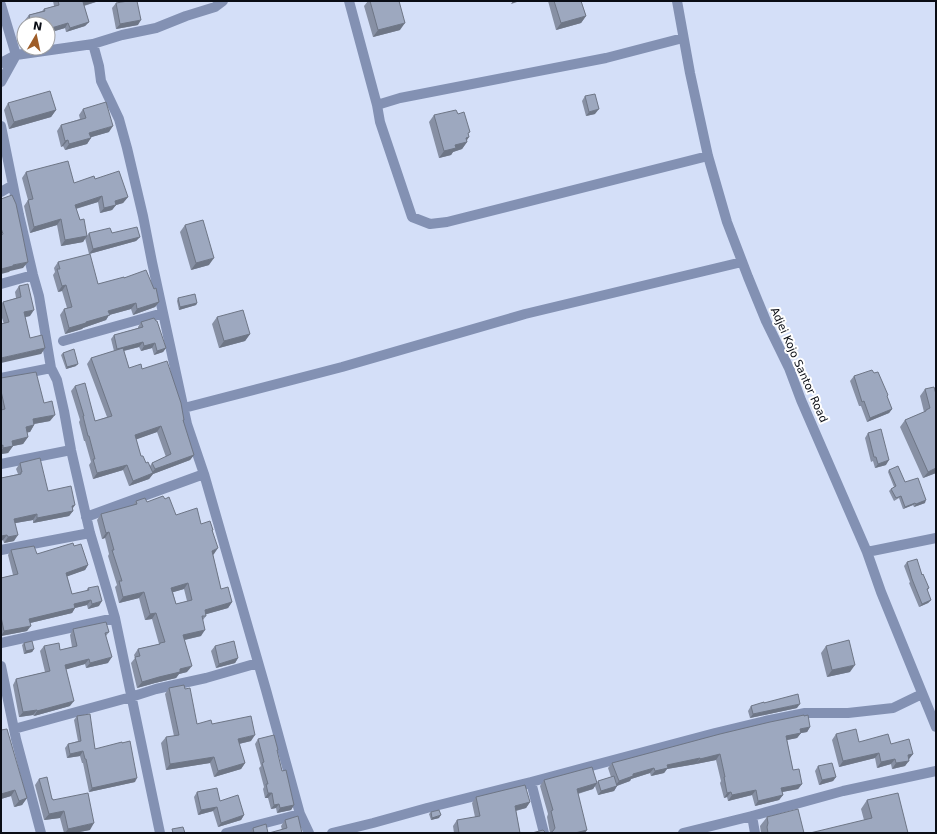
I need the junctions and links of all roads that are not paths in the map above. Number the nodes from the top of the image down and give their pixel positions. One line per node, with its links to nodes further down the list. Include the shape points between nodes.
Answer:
1 (223, 1): 6 (street, via 215,7 156,28)
2 (349, 1): 11 (street)
3 (677, 1): 5 (street, Adjei Kojo Santor Road)
4 (1, 5): 8 (street)
5 (683, 38): 11 (street, via 606,58 400,98); 13 (street, Adjei Kojo Santor Road)
6 (93, 44): 7 (street); 19 (street, via 101,80 127,148)
7 (56, 49)
8 (16, 55): 9 (street); 10 (street)
9 (1, 63)
10 (1, 82)
11 (377, 106): 13 (street, via 412,217 430,224 447,222)
12 (1, 126): 14 (street)
13 (708, 156): 16 (street, Adjei Kojo Santor Road, via 727,222)
14 (13, 185): 15 (street); 17 (street)
15 (1, 192)
16 (742, 262): 23 (street, via 526,314 342,367); 31 (street, Adjei Kojo Santor Road)
17 (33, 275): 18 (street); 21 (street)
18 (1, 284)
19 (163, 313): 20 (street); 23 (street)
20 (63, 342)
21 (52, 368): 22 (street); 24 (street, via 64,410)
22 (1, 378)
23 (184, 408): 26 (street)
24 (71, 450): 25 (street); 27 (street)
25 (1, 464)
26 (204, 474): 27 (street); 34 (street)
27 (86, 517): 28 (street)
28 (90, 533): 30 (street); 32 (street)
29 (936, 538): 31 (street)
30 (1, 550)
31 (867, 552): 36 (street, Adjei Kojo Santor Road)
32 (115, 618): 33 (street); 37 (street)
33 (1, 643)
34 (258, 663): 37 (street, via 156,689); 42 (street)
35 (1, 666): 39 (street)
36 (922, 694): 38 (street, Adjei Kojo Santor Road); 41 (street, via 893,708 848,713 805,713 765,721)
37 (131, 698): 39 (street); 45 (street)
38 (936, 727)
39 (14, 729): 44 (street)
40 (936, 771): 43 (street, via 842,790)
41 (531, 782): 48 (street); 49 (street)
42 (300, 814): 46 (street); 47 (street)
43 (752, 816): 50 (street); 51 (street)
44 (41, 833)
45 (160, 833)
46 (226, 833)
47 (309, 833)
48 (332, 833)
49 (544, 833)
50 (683, 833)
51 (756, 833)

